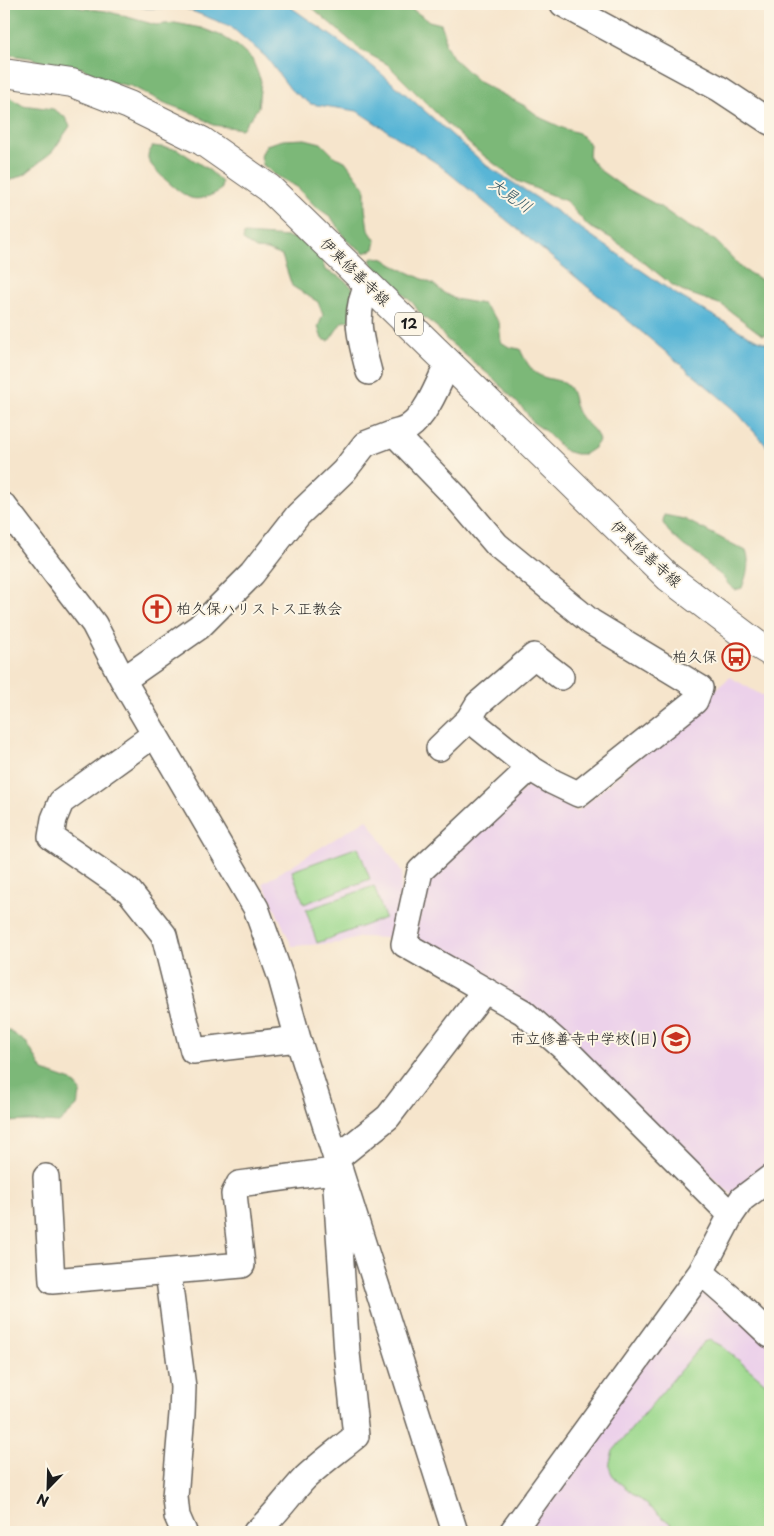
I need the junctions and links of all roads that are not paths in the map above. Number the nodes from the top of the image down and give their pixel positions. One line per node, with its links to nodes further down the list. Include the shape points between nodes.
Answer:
1 (563, 4): 3 (street, via 720,89)
2 (4, 72): 4 (main road, 伊東修善寺線 / 12, via 72,83 129,105 202,141 269,188)
3 (770, 122)
4 (368, 284): 5 (main road, 伊東修善寺線 / 12); 6 (street, via 362,295 358,320)
5 (448, 362): 7 (street, via 417,419 408,428); 9 (main road, 伊東修善寺線 / 12, via 668,577)
6 (369, 372)
7 (394, 433): 11 (street, via 364,444 344,471 298,515 252,574 199,627); 15 (street, via 456,496 497,545 591,622 700,688 695,701 578,794)
8 (4, 506): 11 (street, via 94,624)
9 (770, 652)
10 (560, 677): 12 (street, via 534,656 478,704)
11 (123, 680): 13 (street)
12 (469, 719): 14 (street); 15 (street)
13 (155, 734): 17 (street, via 256,908); 17 (street, via 61,802 51,837 129,891 164,935 193,1051)
14 (439, 748)
15 (530, 768): 16 (street, via 420,872 404,944)
16 (485, 990): 18 (street, via 388,1117); 21 (street, via 523,1012 567,1052)
17 (298, 1039): 18 (street)
18 (338, 1164): 22 (street, via 240,1184 234,1194 242,1265); 26 (street, via 336,1188 356,1436 308,1476); 27 (street)
19 (46, 1177): 22 (street, via 52,1281)
20 (764, 1190): 21 (street, via 742,1199)
21 (731, 1215): 23 (street)
22 (168, 1272): 25 (street, via 182,1386 175,1497 177,1516)
23 (700, 1272): 24 (street); 28 (street)
24 (770, 1335)
25 (184, 1532)
26 (256, 1532)
27 (455, 1532)
28 (512, 1532)

